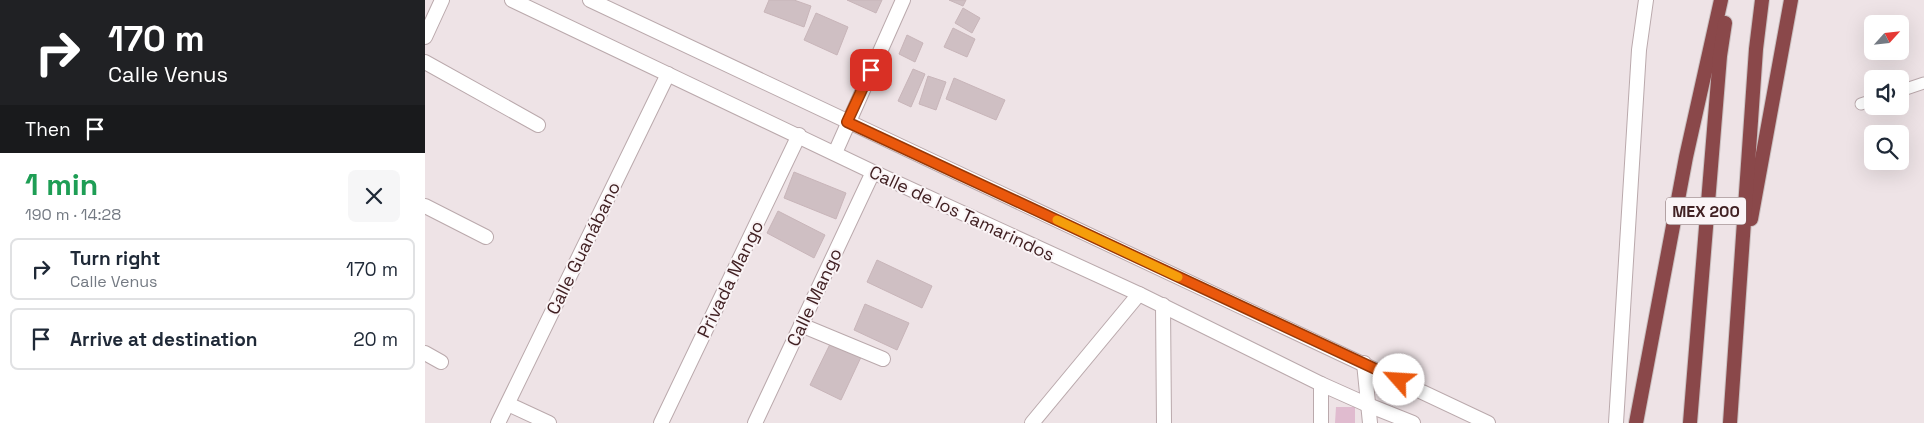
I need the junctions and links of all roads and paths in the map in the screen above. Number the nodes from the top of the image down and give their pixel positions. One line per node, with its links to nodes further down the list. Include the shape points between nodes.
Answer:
1 (442, 0): 11 (street)
2 (512, 0): 13 (street, Calle de los Tamarindos)
3 (590, 0): 10 (street)
4 (903, 0): 18 (street)
5 (1646, 0): 46 (street, via 1639,50)
6 (1721, 0): 47 (highway, via 1686,157)
7 (1729, 0): 48 (highway, MEX 200, via 1720,56)
8 (1762, 0): 25 (highway, MEX 200)
9 (1791, 0): 25 (highway)
10 (606, 4): 18 (street)
11 (425, 37)
12 (425, 62): 19 (street)
13 (668, 74): 20 (street, Calle de los Tamarindos); 34 (street, Calle Guanábano)
14 (1924, 83): 15 (lane)
15 (1909, 88)
16 (1864, 103): 17 (lane)
17 (1861, 104)
18 (847, 122): 21 (street); 32 (street)
19 (538, 125)
20 (799, 135): 21 (street, Calle de los Tamarindos); 38 (street, Privada Mango)
21 (835, 153): 22 (street, Calle de los Tamarindos)
22 (873, 172): 26 (street, Calle de los Tamarindos); 28 (street, Calle Mango)
23 (425, 206): 24 (street)
24 (486, 237)
25 (1739, 288): 49 (highway, MEX 200)
26 (1139, 294): 27 (street, Calle de los Tamarindos); 40 (street)
27 (1163, 306): 33 (street, Calle de los Tamarindos); 41 (street)
28 (801, 325): 30 (street); 39 (street, Calle Mango)
29 (425, 352): 31 (street)
30 (883, 360)
31 (441, 362)
32 (1364, 363): 35 (street); 45 (street)
33 (1321, 384): 35 (street, Calle de los Tamarindos); 42 (street)
34 (508, 404): 36 (street, Calle Guanábano); 37 (street)
35 (1369, 405): 43 (street); 44 (street, Calle de los Tamarindos)
36 (498, 423)
37 (549, 423)
38 (661, 423)
39 (755, 423)
40 (1032, 423)
41 (1164, 423)
42 (1321, 423)
43 (1370, 423)
44 (1413, 423)
45 (1488, 423)
46 (1616, 423)
47 (1636, 423)
48 (1690, 423)
49 (1730, 423)

